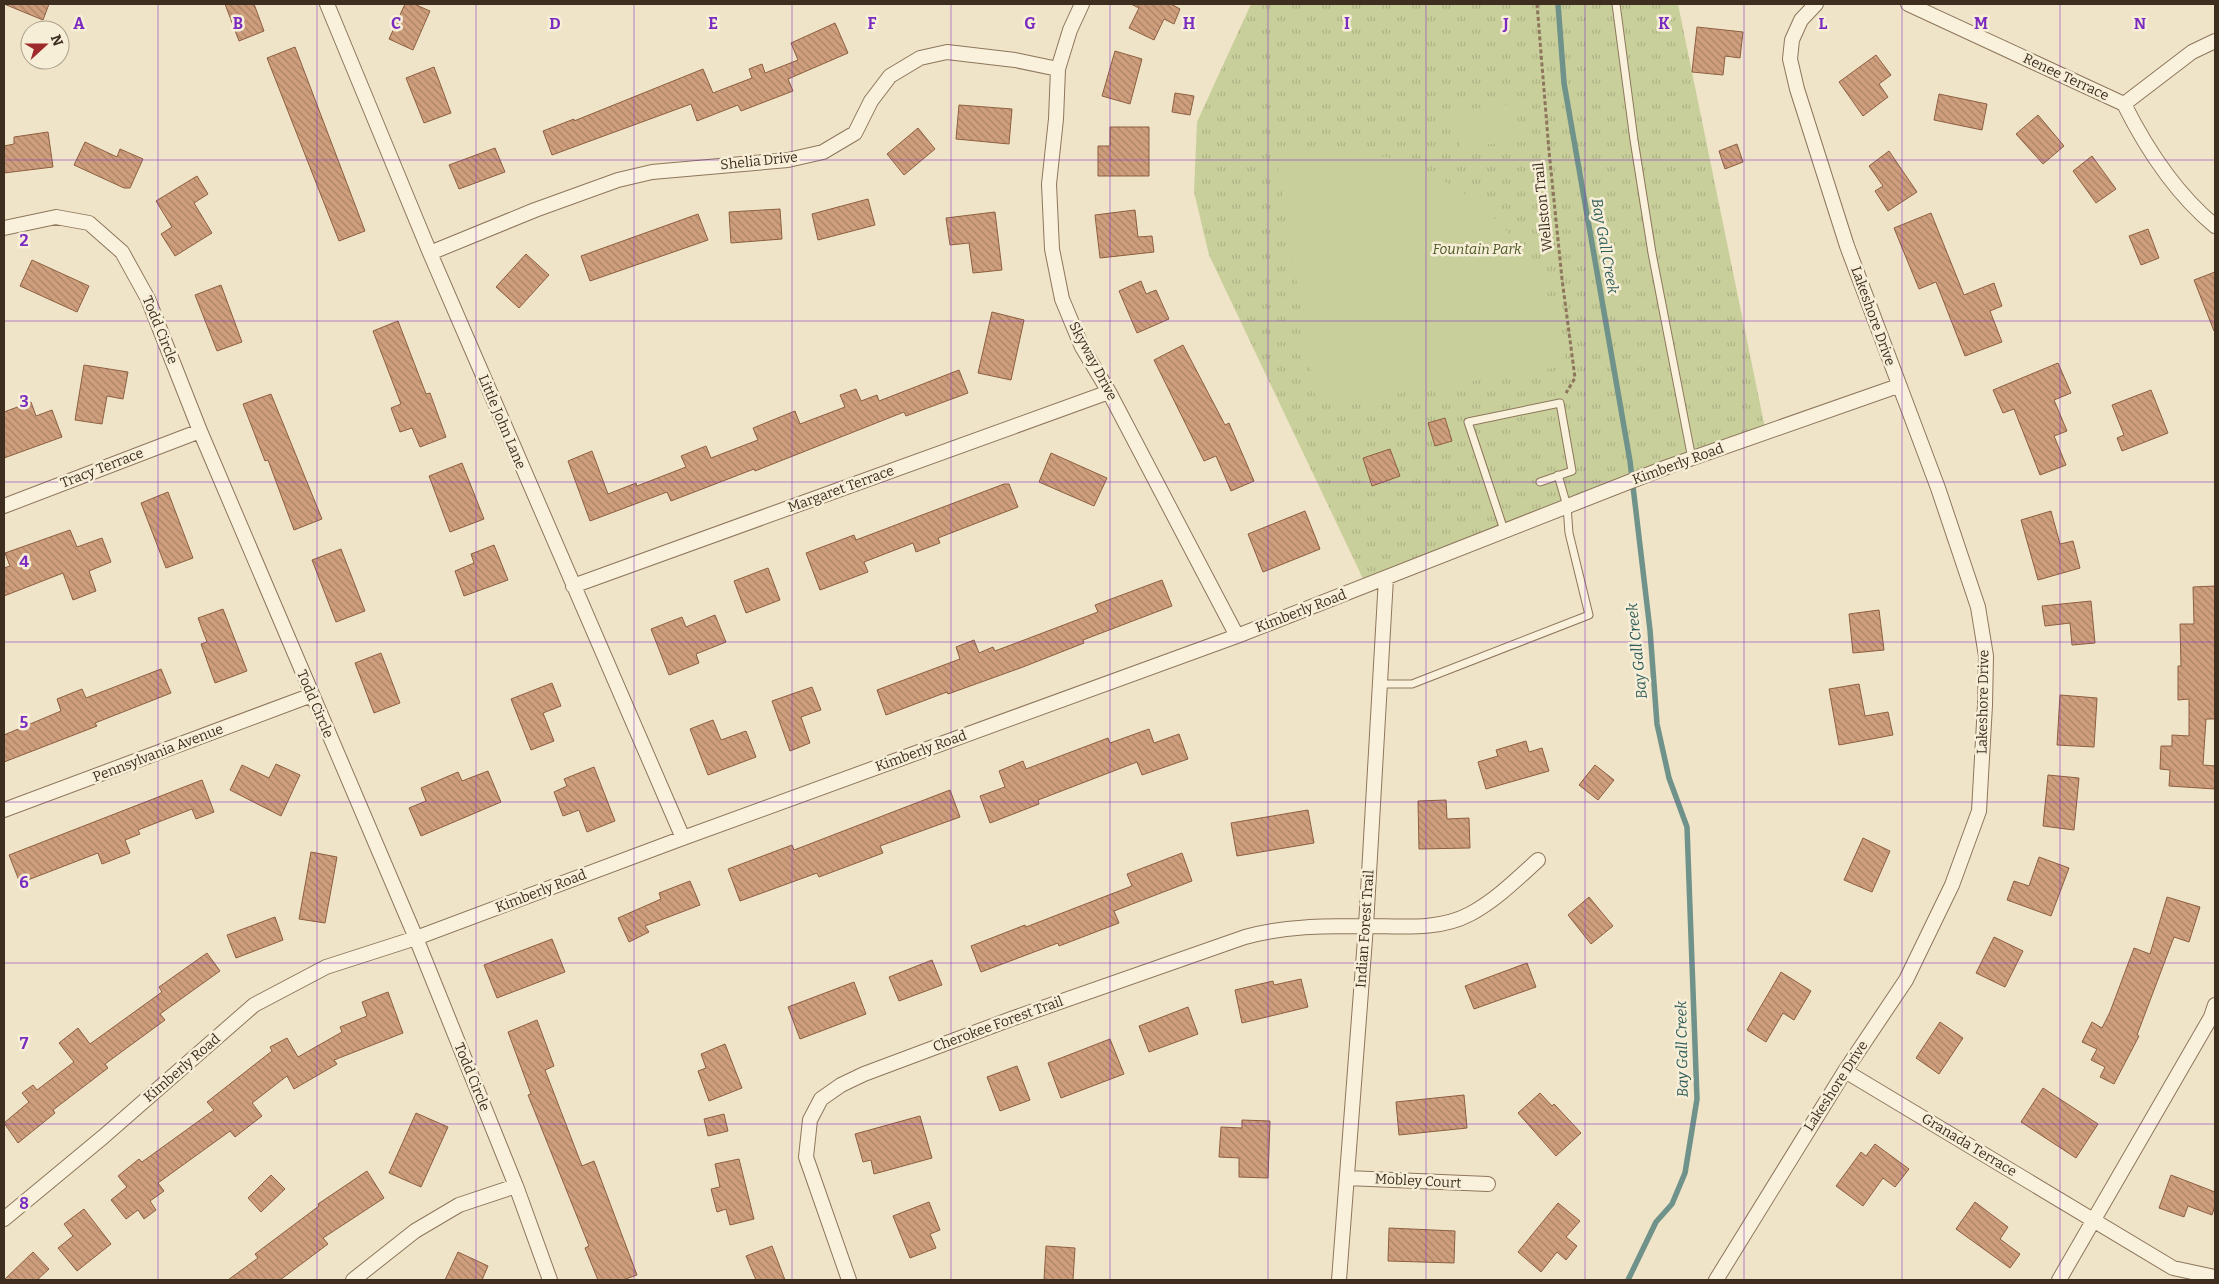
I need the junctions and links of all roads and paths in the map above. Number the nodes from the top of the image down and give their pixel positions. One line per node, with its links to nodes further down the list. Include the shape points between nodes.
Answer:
1 (327, 4): 12 (street, Little John Lane)
2 (1082, 4): 8 (street, Skyway Drive)
3 (1537, 4): 15 (path, Wellston Trail, via 1551,170 1575,378)
4 (1616, 4): 17 (lane, via 1652,253)
5 (1816, 4): 13 (street, Lakeshore Drive, via 1800,20 1792,40 1790,59 1796,89 1847,246)
6 (1908, 4): 9 (street, Renee Terrace)
7 (2215, 41): 9 (street, Renee Terrace, via 2192,52)
8 (1058, 69): 12 (street, Shelia Drive, via 947,52 920,58 890,76 871,101 854,133 823,152 788,160 652,172 618,180); 14 (street, Skyway Drive, via 1049,184 1052,249 1062,299 1082,347)
9 (2124, 104): 10 (street, via 2142,140 2168,177)
10 (2215, 226)
11 (4, 228): 16 (street, Todd Circle, via 56,217 89,223 122,252 148,299)
12 (430, 252): 24 (street, Little John Lane)
13 (1898, 386): 17 (street, Kimberly Road); 34 (street, Lakeshore Drive, via 1938,488 1978,607 1986,656 1979,811 1952,885 1906,980)
14 (1109, 392): 24 (street, Margaret Terrace); 25 (street, Skyway Drive)
15 (1560, 403): 18 (lane, via 1572,471); 22 (lane, via 1468,422)
16 (200, 431): 20 (street, Tracy Terrace); 27 (street, Todd Circle)
17 (1692, 459): 21 (street, Kimberly Road)
18 (1558, 475): 19 (lane); 21 (lane)
19 (1540, 482)
20 (4, 506)
21 (1567, 506): 22 (street, Kimberly Road); 26 (lane, via 1589,615 1412,684)
22 (1504, 530): 23 (street, Kimberly Road)
23 (1386, 578): 25 (street, Kimberly Road); 26 (street, Indian Forest Trail)
24 (573, 586): 29 (street, Little John Lane)
25 (1237, 636): 29 (street, Kimberly Road)
26 (1381, 684): 31 (street, Indian Forest Trail)
27 (312, 695): 28 (street, Pennsylvania Avenue); 32 (street, Todd Circle)
28 (4, 810)
29 (683, 838): 32 (street, Kimberly Road)
30 (1538, 860): 31 (street, Cherokee Forest Trail, via 1500,894 1468,915 1431,926)
31 (1366, 926): 35 (street, Indian Forest Trail); 43 (street, Cherokee Forest Trail, via 1266,931 1245,937 1011,1019 841,1085 821,1099 810,1120 806,1158)
32 (416, 938): 37 (street, Todd Circle); 38 (street, Kimberly Road, via 326,967 254,1005 103,1137)
33 (2215, 1005): 39 (street)
34 (1845, 1071): 39 (street, Granada Terrace); 45 (street, Lakeshore Drive)
35 (1347, 1178): 36 (street, Mobley Court); 44 (street, Indian Forest Trail)
36 (1488, 1184)
37 (516, 1186): 41 (street, via 459,1205 415,1231); 42 (street, Todd Circle)
38 (4, 1218)
39 (2093, 1220): 40 (street, Granada Terrace, via 2172,1268); 46 (street)
40 (2215, 1277)
41 (353, 1280)
42 (550, 1280)
43 (849, 1280)
44 (1339, 1280)
45 (1716, 1280)
46 (2059, 1280)

